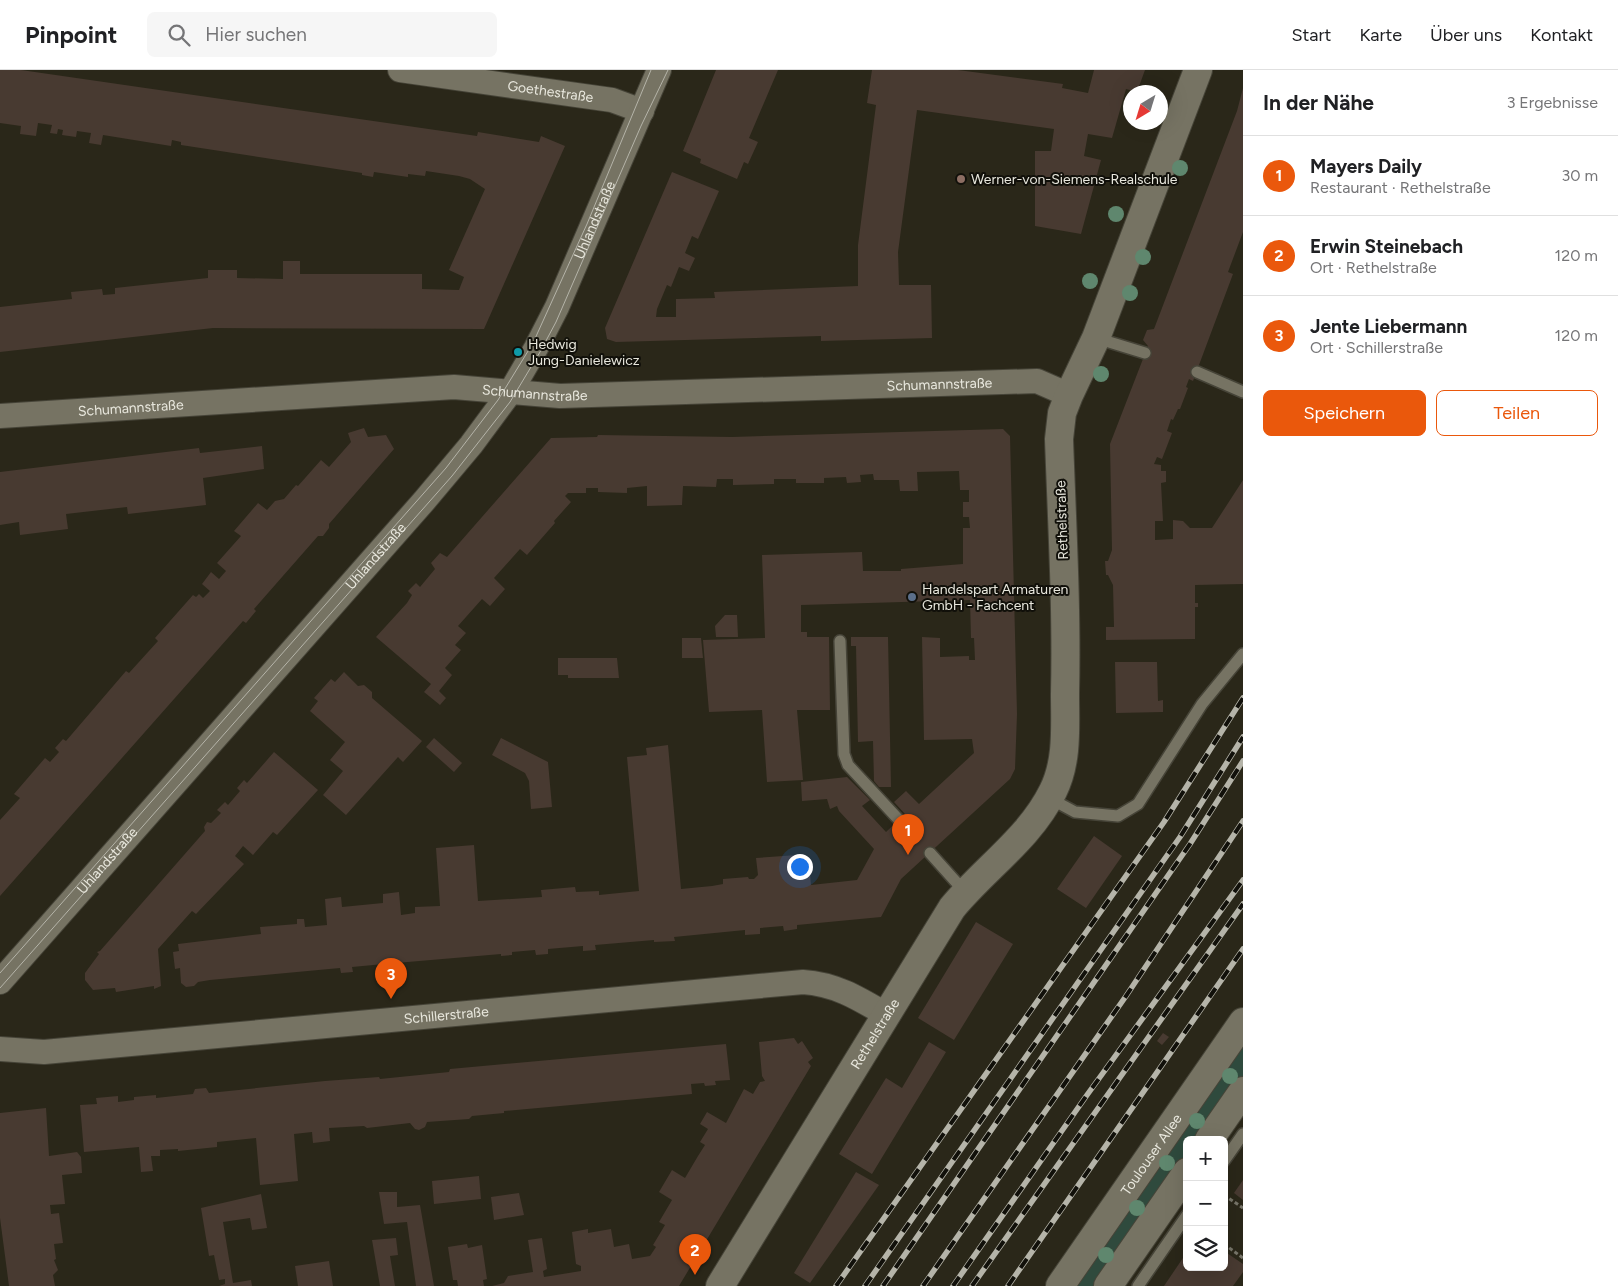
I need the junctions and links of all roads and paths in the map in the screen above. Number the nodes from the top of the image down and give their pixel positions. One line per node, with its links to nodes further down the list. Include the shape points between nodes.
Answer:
1 (400, 70): 4 (street, Goethestraße, via 612,100)
2 (659, 70): 4 (street, Uhlandstraße)
3 (1198, 70): 5 (street, Rethelstraße)
4 (642, 111): 8 (street, Uhlandstraße, via 557,307)
5 (1096, 338): 6 (lane); 10 (street, Rethelstraße)
6 (1145, 354)
7 (1197, 372): 9 (lane)
8 (511, 391): 10 (street, Schumannstraße, via 560,396 1037,381); 11 (street, Schumannstraße, via 454,387); 18 (street, Uhlandstraße, via 424,501)
9 (1243, 392)
10 (1068, 395): 14 (street, Rethelstraße, via 1059,439 1066,649 1064,756)
11 (0, 416)
12 (840, 641): 15 (lane, via 844,754 848,765)
13 (1243, 654): 14 (lane, via 1202,704 1138,804 1118,816 1075,812)
14 (1049, 798): 17 (street, Rethelstraße, via 1025,834)
15 (899, 820)
16 (930, 853): 17 (lane)
17 (965, 892): 19 (street, Rethelstraße)
18 (0, 982)
19 (885, 1014): 21 (street, Schillerstraße, via 834,986 803,982 44,1052); 32 (street, Rethelstraße)
20 (1243, 1022): 33 (street, Toulouser Allee)
21 (0, 1050)
22 (1243, 1091): 24 (street)
23 (1243, 1134): 25 (lane)
24 (1212, 1136)
25 (1228, 1155)
26 (1183, 1178): 34 (street)
27 (1228, 1198): 28 (path)
28 (1243, 1208)
29 (1183, 1221): 35 (lane)
30 (1228, 1247): 31 (path)
31 (1243, 1258)
32 (720, 1286)
33 (1060, 1286)
34 (1108, 1286)
35 (1138, 1286)

